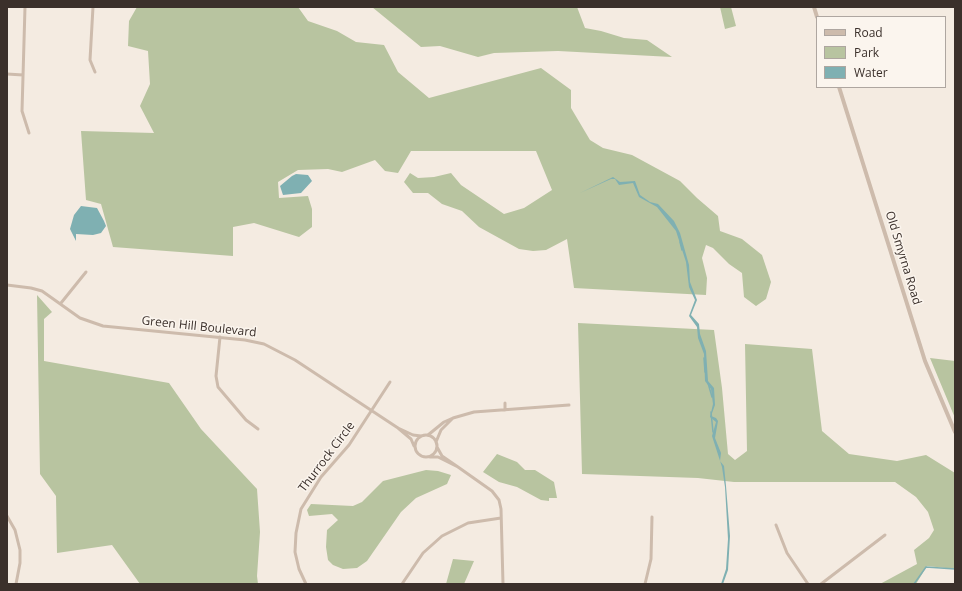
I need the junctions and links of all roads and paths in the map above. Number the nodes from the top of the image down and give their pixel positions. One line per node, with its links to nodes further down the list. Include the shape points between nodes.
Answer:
1 (25, 7): 5 (street)
2 (93, 7): 3 (street, via 90,60)
3 (95, 72)
4 (7, 74): 5 (street)
5 (23, 75): 7 (street, via 22,111)
6 (839, 88): 20 (street, Old Smyrna Road, via 925,361)
7 (30, 133)
8 (86, 272): 10 (street)
9 (7, 285): 10 (street, Green Hill Boulevard, via 36,289)
10 (61, 303): 11 (street, Green Hill Boulevard, via 80,318 103,326)
11 (220, 337): 16 (street, Green Hill Boulevard, via 255,341 274,348); 19 (street, via 217,384 246,420)
12 (390, 382): 16 (street, Thurrock Circle)
13 (505, 403): 15 (street)
14 (569, 405): 15 (street)
15 (505, 410): 17 (street, via 468,413)
16 (372, 411): 18 (street, Green Hill Boulevard); 32 (street, Thurrock Circle, via 347,447 325,470 301,509 295,552 299,570)
17 (453, 418): 21 (street); 22 (street, via 439,432)
18 (398, 428): 21 (street, Green Hill Boulevard, via 413,435); 23 (street, Green Hill Boulevard, via 411,440)
19 (258, 429)
20 (955, 432)
21 (424, 435): 22 (street, via 432,437); 23 (street, via 416,441)
22 (437, 445): 24 (street, via 434,454); 25 (street, via 442,456)
23 (415, 450): 24 (street, via 420,456)
24 (429, 457): 25 (street, via 438,457)
25 (458, 468): 28 (street, via 495,493 500,504)
26 (7, 516): 31 (street, via 15,530 20,550)
27 (652, 516): 35 (street, via 651,559)
28 (501, 518): 33 (street, via 468,523 442,536 423,553); 34 (street)
29 (776, 525): 36 (street, via 787,553)
30 (885, 535): 37 (street)
31 (16, 584)
32 (306, 584)
33 (402, 584)
34 (503, 584)
35 (645, 584)
36 (808, 584)
37 (821, 584)

